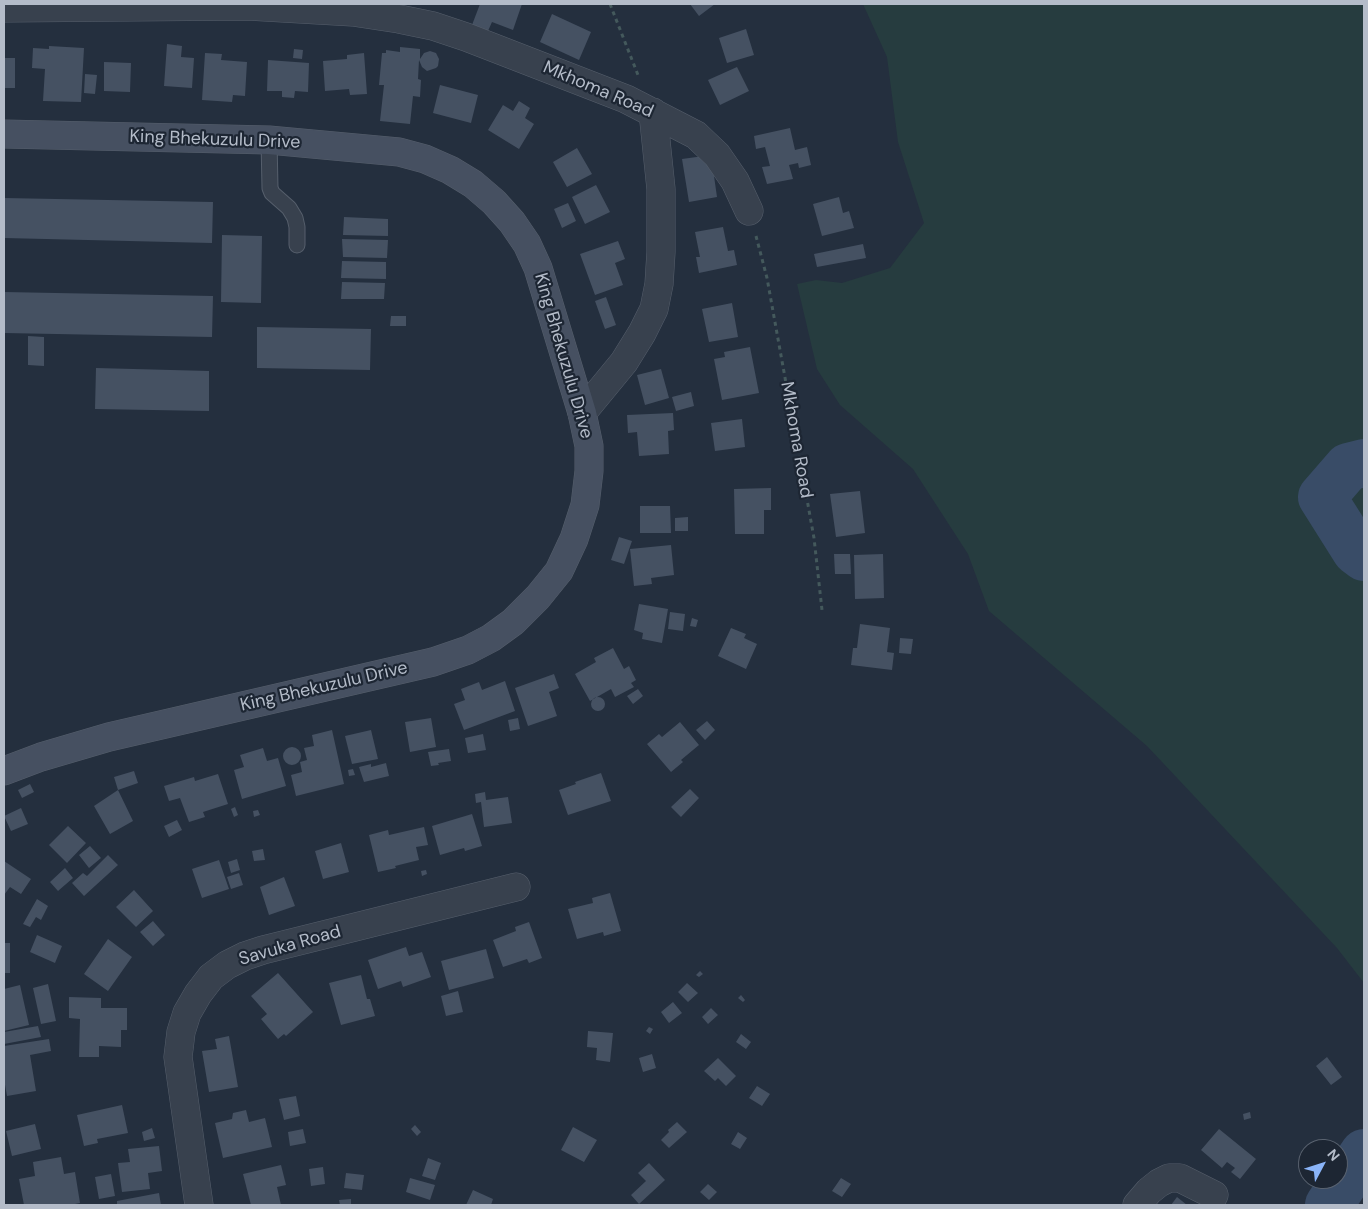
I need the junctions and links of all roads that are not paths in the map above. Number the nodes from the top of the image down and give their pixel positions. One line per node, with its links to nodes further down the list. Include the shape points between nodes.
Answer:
1 (4, 8): 2 (street, Mkhoma Road, via 248,6 353,12 399,19 466,37)
2 (653, 112): 5 (street, Mkhoma Road, via 696,134 717,155 735,181); 7 (street, via 660,189 661,252 654,309 624,362)
3 (4, 134): 4 (street, King Bhekuzulu Drive)
4 (269, 140): 6 (lane, via 270,188 295,218); 7 (street, King Bhekuzulu Drive, via 408,154 450,170 494,202 527,244 538,268)
5 (749, 211)
6 (296, 246)
7 (582, 413): 8 (street, King Bhekuzulu Drive, via 589,471 585,506 574,539 558,571 538,597 492,638 433,662 109,737)
8 (4, 771)
9 (516, 887): 11 (street, Savuka Road, via 262,950 227,965 211,977 187,1013 178,1057)
10 (1214, 1196): 12 (street, via 1180,1178 1169,1178 1149,1191)
11 (199, 1205)
12 (1137, 1205)

